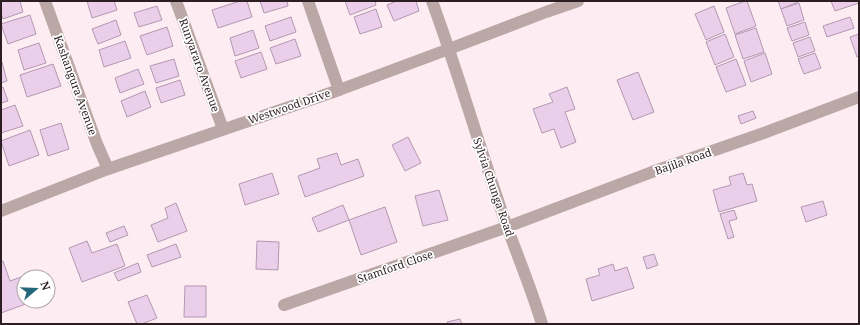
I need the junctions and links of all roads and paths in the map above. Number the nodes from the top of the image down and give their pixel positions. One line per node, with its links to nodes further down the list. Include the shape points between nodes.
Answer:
1 (45, 1): 11 (street, Kashangura Avenue)
2 (176, 1): 10 (street, Runyararo Avenue)
3 (308, 1): 8 (street)
4 (432, 1): 7 (street, Sylvia Chunga Road)
5 (578, 1): 6 (street, Westwood Drive)
6 (543, 6): 7 (street, Westwood Drive)
7 (449, 49): 8 (street, Westwood Drive); 13 (street, Sylvia Chunga Road)
8 (339, 90): 10 (street, Westwood Drive)
9 (859, 97): 13 (street, Bajila Road)
10 (223, 129): 11 (street, Westwood Drive)
11 (108, 169): 12 (street, Westwood Drive)
12 (1, 211)
13 (507, 227): 14 (street, Stamford Close); 15 (street, Sylvia Chunga Road)
14 (284, 305)
15 (542, 324)

